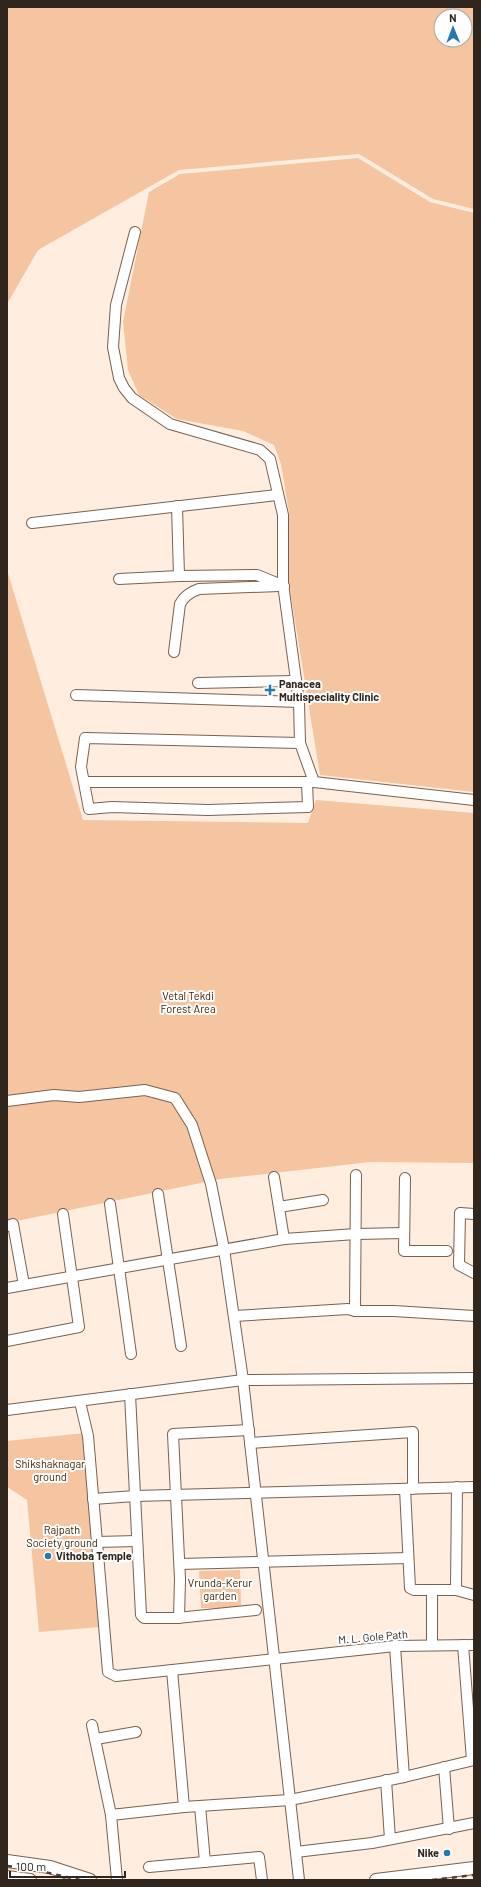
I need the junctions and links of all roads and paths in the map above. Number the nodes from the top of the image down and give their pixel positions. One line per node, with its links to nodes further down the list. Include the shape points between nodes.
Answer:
1 (135, 232): 2 (street, via 116,305 113,347 119,378 124,388 132,398 170,424 265,453 270,459)
2 (278, 495): 3 (street); 7 (street, via 282,515)
3 (177, 506): 4 (street); 5 (street)
4 (32, 523)
5 (179, 576): 6 (street); 7 (street, via 257,574)
6 (119, 579)
7 (284, 586): 8 (street, via 200,589 189,593 180,604); 9 (street)
8 (174, 652)
9 (296, 681): 10 (street); 12 (street)
10 (198, 683)
11 (76, 695): 12 (street)
12 (299, 702): 13 (street)
13 (300, 743): 14 (street, via 85,738 81,767); 15 (street)
14 (85, 782): 15 (street); 15 (street, via 89,809 112,807 208,810 308,807)
15 (310, 782): 16 (street)
16 (474, 800)
17 (7, 1101): 31 (street, via 54,1095 79,1097 145,1090 175,1098 192,1125 211,1184)
18 (356, 1175): 29 (street)
19 (274, 1177): 24 (street)
20 (405, 1178): 28 (street)
21 (158, 1194): 33 (street)
22 (323, 1200): 24 (street)
23 (110, 1204): 34 (street)
24 (279, 1207): 30 (street)
25 (63, 1214): 36 (street)
26 (474, 1214): 35 (street, via 460,1214 459,1265)
27 (7, 1226): 37 (street, via 13,1224)
28 (404, 1233): 29 (street); 32 (street, via 404,1251)
29 (356, 1234): 30 (street); 39 (street)
30 (284, 1239): 31 (street)
31 (224, 1249): 33 (street); 40 (street)
32 (446, 1251)
33 (168, 1259): 34 (street); 43 (street)
34 (120, 1268): 36 (street); 44 (street)
35 (474, 1272)
36 (72, 1276): 37 (street); 42 (street, via 79,1327)
37 (24, 1285): 38 (street)
38 (7, 1288)
39 (355, 1311): 40 (street, via 348,1309); 41 (street)
40 (234, 1316): 46 (street)
41 (474, 1316)
42 (7, 1342)
43 (181, 1346)
44 (131, 1354)
45 (474, 1378): 46 (street)
46 (243, 1380): 47 (street); 50 (street)
47 (130, 1394): 48 (street); 57 (street)
48 (80, 1402): 49 (street); 58 (street, via 88,1436)
49 (7, 1410)
50 (249, 1430): 51 (street); 56 (street, via 173,1434)
51 (250, 1443): 54 (street, via 413,1432); 55 (street)
52 (457, 1487): 53 (street); 54 (street); 65 (street)
53 (474, 1487)
54 (409, 1489): 55 (street); 61 (street)
55 (256, 1494): 56 (street); 62 (street)
56 (177, 1495): 57 (street); 63 (street)
57 (135, 1496): 58 (street); 59 (street)
58 (94, 1499): 60 (street)
59 (137, 1541): 60 (street); 68 (street, via 141,1615 144,1618)
60 (97, 1542): 74 (street, M. L. Gole Path, via 108,1672 116,1676)
61 (408, 1558): 62 (street); 64 (street, via 410,1588)
62 (264, 1562): 63 (street); 73 (street)
63 (180, 1564): 68 (street)
64 (432, 1590): 65 (street); 69 (street)
65 (456, 1590): 66 (street)
66 (474, 1595)
67 (256, 1610): 68 (street)
68 (179, 1618)
69 (432, 1645): 70 (street, M. L. Gole Path); 72 (street, M. L. Gole Path)
70 (463, 1645): 71 (street, M. L. Gole Path); 78 (street)
71 (474, 1645)
72 (395, 1646): 73 (street, M. L. Gole Path); 80 (street)
73 (274, 1658): 74 (street, M. L. Gole Path); 82 (street)
74 (172, 1670): 84 (street)
75 (92, 1725): 77 (street)
76 (136, 1732): 77 (street)
77 (96, 1739): 85 (street)
78 (473, 1760): 79 (street)
79 (444, 1767): 80 (street); 87 (street)
80 (404, 1777): 81 (street)
81 (386, 1780): 82 (street); 88 (street)
82 (290, 1800): 83 (street); 89 (street)
83 (200, 1806): 84 (street); 91 (street)
84 (184, 1807): 85 (street)
85 (111, 1815): 97 (street)
86 (474, 1823): 87 (street)
87 (449, 1829): 88 (street)
88 (390, 1839): 89 (street)
89 (296, 1852): 99 (street)
90 (7, 1861): 96 (main road, via 50,1867)
91 (205, 1862): 92 (street); 98 (street, via 259,1857)
92 (149, 1867)
93 (474, 1868): 100 (main road)
94 (7, 1877): 95 (main road)
95 (30, 1880)
96 (90, 1880)
97 (117, 1880)
98 (262, 1880)
99 (299, 1880)
100 (376, 1880)

